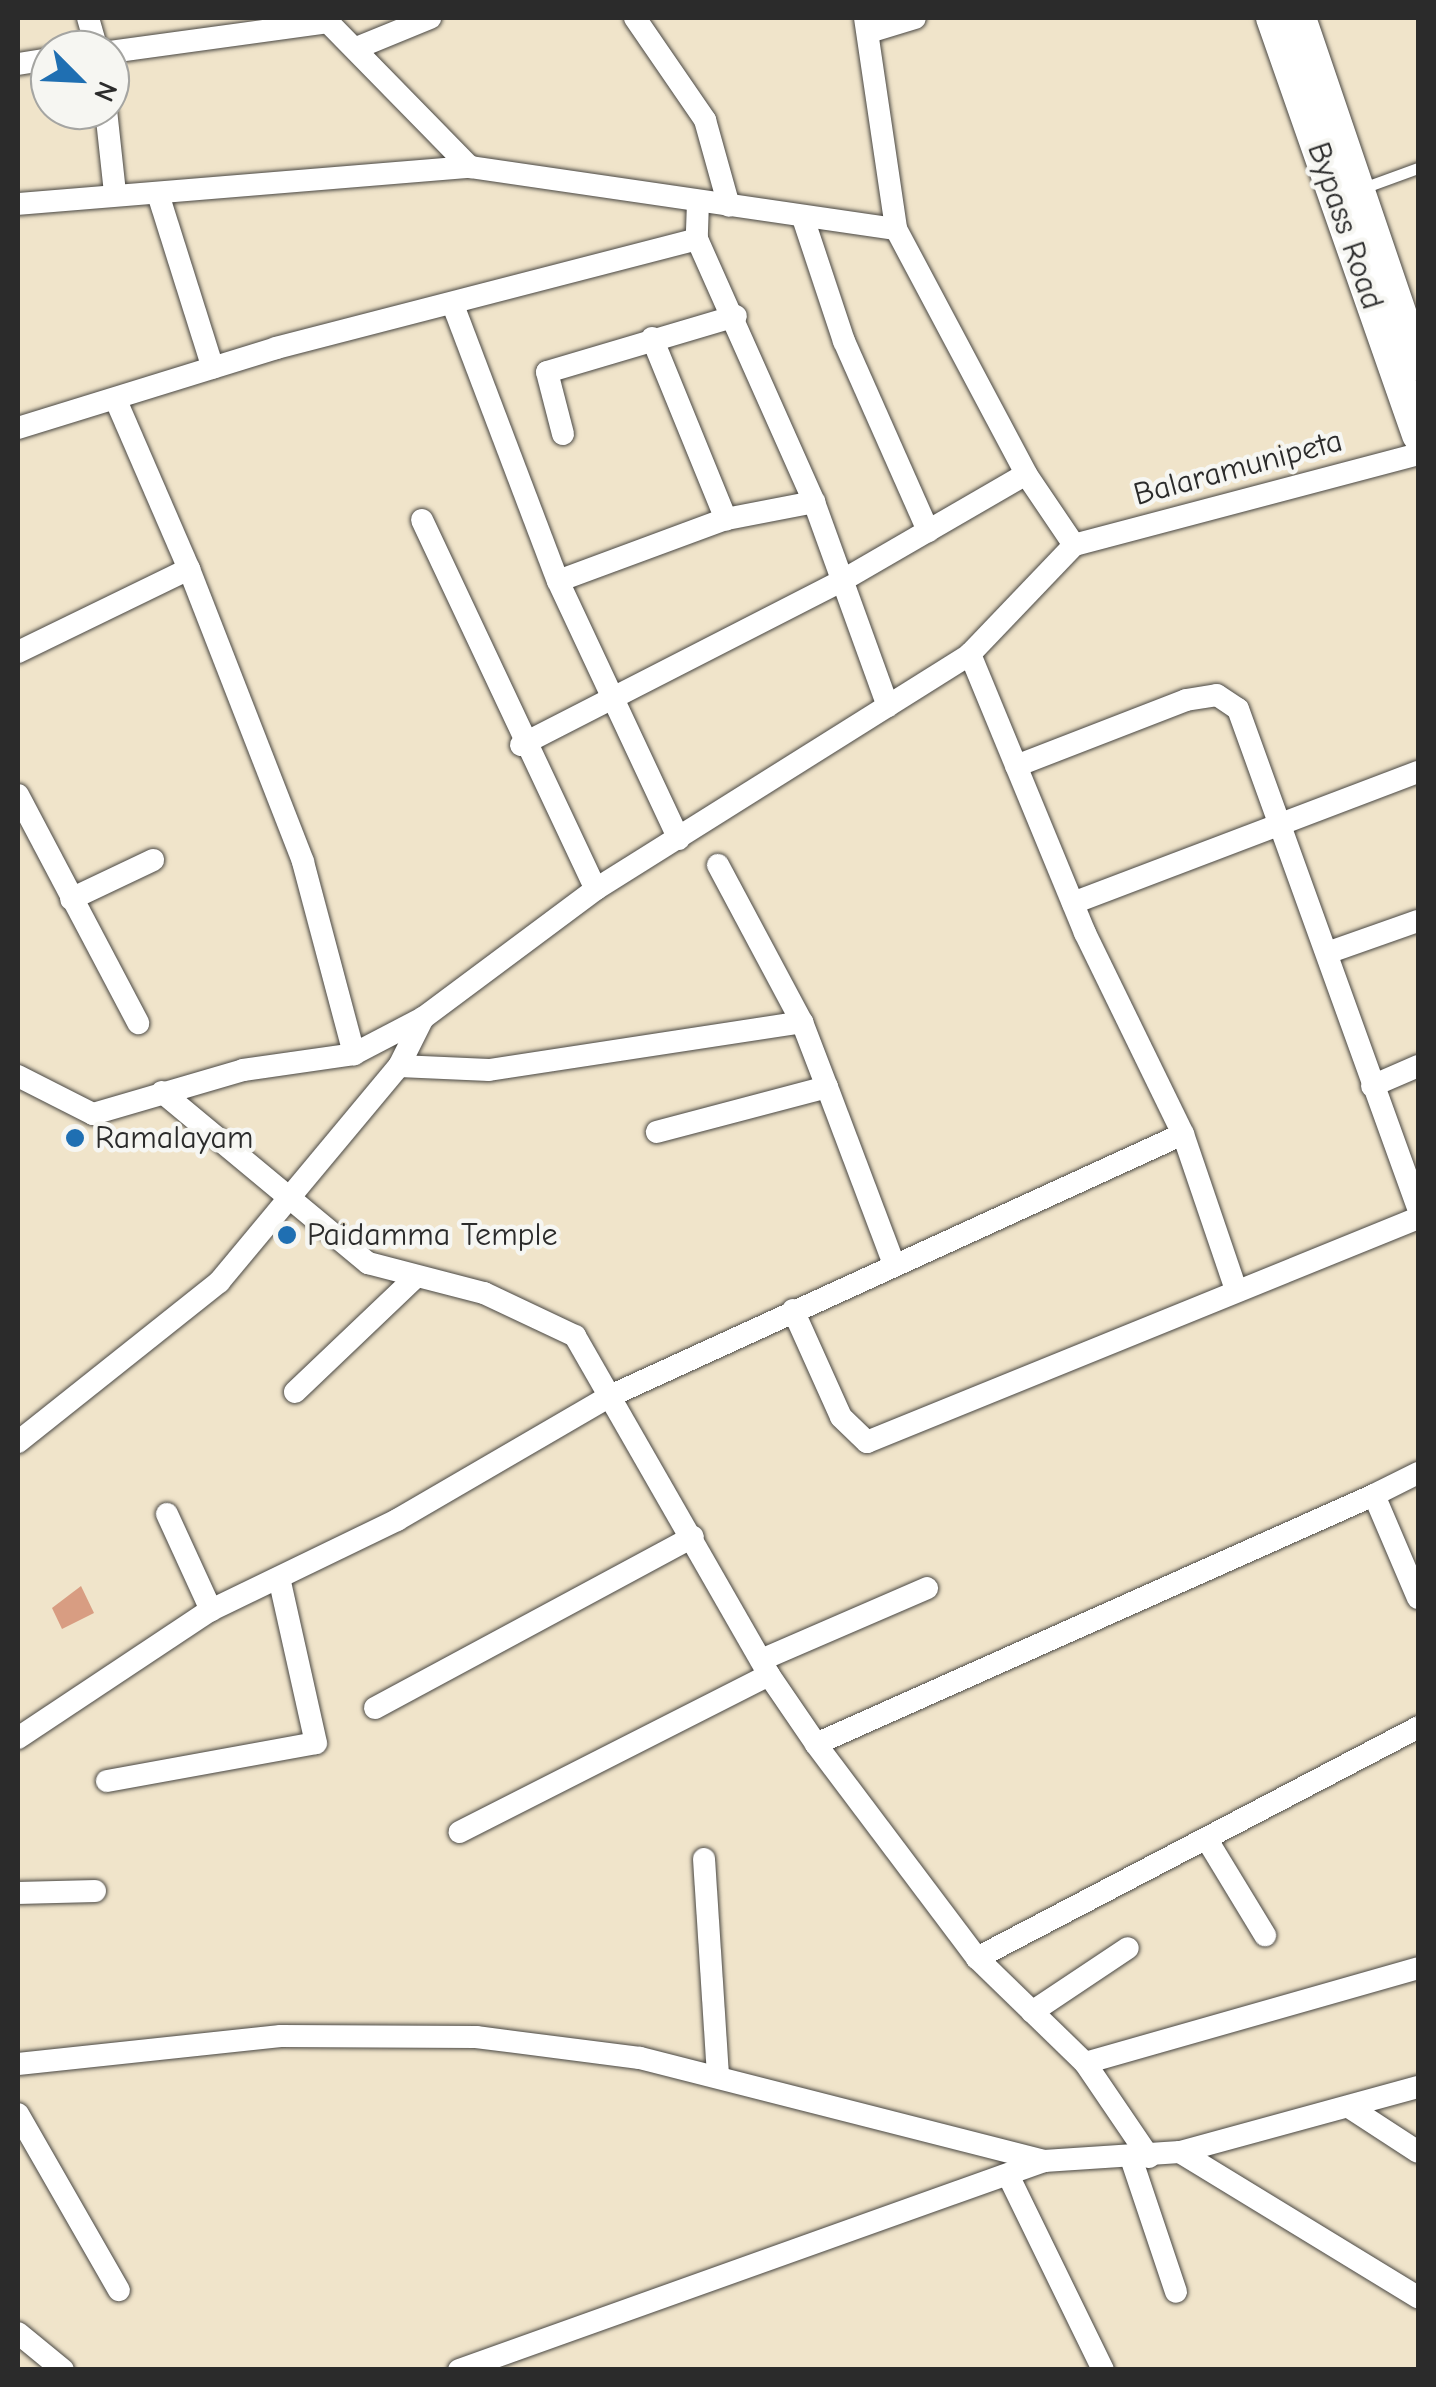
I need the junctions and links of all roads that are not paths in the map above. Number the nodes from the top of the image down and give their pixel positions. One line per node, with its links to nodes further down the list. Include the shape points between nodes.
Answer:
1 (430, 18): 8 (street)
2 (635, 18): 18 (street, via 704,120)
3 (916, 18): 7 (street)
4 (1272, 18): 30 (main road, Bypass Road)
5 (1300, 18): 13 (main road, Bypass Road)
6 (327, 20): 8 (street); 9 (street)
7 (867, 25): 20 (street)
8 (359, 46): 11 (street)
9 (130, 49)
10 (108, 130): 14 (street)
11 (470, 167): 15 (street); 16 (street)
12 (1418, 168): 13 (lane)
13 (1360, 190): 25 (main road, Bypass Road)
14 (114, 193): 15 (street); 17 (street)
15 (158, 194): 26 (street)
16 (698, 202): 18 (street); 21 (street)
17 (18, 204)
18 (730, 206): 19 (street)
19 (804, 218): 20 (street); 36 (street, via 844,341)
20 (896, 229): 32 (street)
21 (697, 239): 22 (street); 23 (street)
22 (453, 305): 26 (street); 39 (street)
23 (736, 316): 24 (street); 33 (street)
24 (652, 338): 29 (street, via 547,372); 34 (street)
25 (1418, 364)
26 (213, 368): 27 (street)
27 (116, 400): 28 (street); 38 (street)
28 (18, 428)
29 (563, 434)
30 (1418, 436)
31 (1418, 454): 37 (street, Balaramunipeta)
32 (1026, 474): 36 (street); 37 (street)
33 (814, 502): 34 (street); 40 (street)
34 (726, 519): 39 (street)
35 (422, 520): 45 (street)
36 (928, 531): 40 (street)
37 (1074, 546): 42 (street)
38 (189, 570): 41 (street); 61 (street, via 303,862)
39 (558, 580): 43 (street)
40 (838, 583): 43 (street); 44 (street)
41 (18, 652)
42 (970, 654): 44 (street); 46 (street)
43 (609, 700): 45 (street); 50 (street)
44 (888, 706): 50 (street)
45 (521, 745): 53 (street)
46 (1016, 766): 49 (street, via 1218,694 1238,709); 55 (street)
47 (1418, 772): 49 (street)
48 (18, 795): 54 (street)
49 (1276, 821): 55 (street); 57 (street)
50 (678, 838): 53 (street)
51 (154, 860): 54 (street)
52 (718, 865): 59 (street)
53 (596, 890): 58 (street)
54 (71, 900): 60 (street)
55 (1073, 903): 69 (street)
56 (1418, 921): 57 (street)
57 (1327, 953): 65 (street)
58 (422, 1018): 61 (street); 62 (street)
59 (802, 1022): 62 (street, via 489,1070); 66 (street)
60 (138, 1023)
61 (354, 1054): 67 (street)
62 (399, 1066): 70 (street)
63 (1418, 1066): 65 (street)
64 (18, 1076): 67 (street, via 84,1115)
65 (1372, 1086): 71 (street)
66 (826, 1088): 68 (street); 73 (street)
67 (162, 1092): 70 (street)
68 (657, 1132)
69 (1183, 1134): 73 (street); 75 (street)
70 (282, 1196): 74 (street, via 368,1263); 79 (street, via 219,1282)
71 (1418, 1208)
72 (1418, 1218): 75 (street)
73 (894, 1264): 76 (street)
74 (417, 1276): 77 (street); 78 (street, via 484,1294 574,1336)
75 (1236, 1290): 76 (street, via 866,1442 841,1417)
76 (794, 1310): 78 (street)
77 (294, 1392)
78 (608, 1397): 83 (street); 84 (street)
79 (18, 1442)
80 (1418, 1473): 81 (street)
81 (1374, 1495): 86 (street); 92 (street)
82 (168, 1514): 87 (street)
83 (693, 1537): 88 (street); 89 (street)
84 (279, 1578): 87 (street); 93 (street, via 316,1743)
85 (926, 1588): 88 (street)
86 (1418, 1598)
87 (212, 1610): 91 (street)
88 (765, 1667): 92 (street); 94 (street)
89 (375, 1708)
90 (1418, 1727): 95 (street)
91 (18, 1738)
92 (816, 1744): 101 (street)
93 (108, 1781)
94 (460, 1832)
95 (1209, 1843): 99 (street); 101 (street)
96 (704, 1858): 106 (street)
97 (95, 1891): 98 (street)
98 (18, 1893)
99 (1265, 1936)
100 (1128, 1948): 103 (street)
101 (977, 1958): 103 (street)
102 (1418, 1968): 104 (street)
103 (1032, 2012): 104 (street)
104 (1085, 2063): 112 (street)
105 (18, 2064): 106 (street, via 281,2036 476,2037)
106 (718, 2078): 113 (street)
107 (1418, 2087): 108 (street)
108 (1348, 2107): 110 (street); 111 (street)
109 (18, 2114): 115 (street)
110 (1180, 2152): 112 (street); 117 (street)
111 (1418, 2152)
112 (1140, 2158): 113 (street); 116 (street)
113 (1044, 2161): 114 (street)
114 (1008, 2175): 120 (street); 121 (street)
115 (118, 2290)
116 (1176, 2292)
117 (1418, 2297)
118 (18, 2333): 119 (street)
119 (62, 2370)
120 (459, 2370)
121 (1103, 2370)

